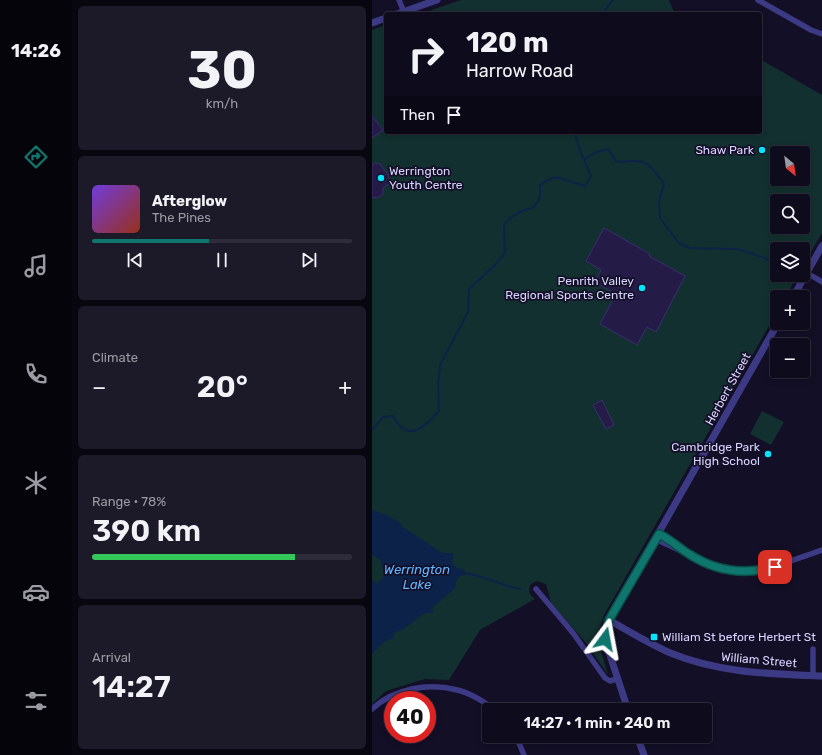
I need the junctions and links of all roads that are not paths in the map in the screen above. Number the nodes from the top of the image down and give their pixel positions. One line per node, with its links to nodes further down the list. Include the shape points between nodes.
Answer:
1 (400, 0): 4 (street)
2 (437, 0): 5 (street)
3 (758, 0): 9 (street)
4 (400, 12)
5 (403, 12)
6 (384, 19): 7 (street)
7 (372, 23)
8 (822, 27): 9 (street)
9 (820, 34)
10 (822, 246): 11 (street)
11 (810, 268)
12 (810, 275): 13 (street)
13 (822, 282)
14 (774, 330): 15 (street, Herbert Street)
15 (657, 536): 16 (street, via 668,538 689,555 710,565 747,572 766,569); 18 (street, Herbert Street)
16 (822, 550)
17 (536, 590): 22 (street, via 573,633 605,678 610,681)
18 (609, 620): 20 (street, William Street, via 668,652 708,666 745,672); 22 (street, Herbert Street, via 606,643)
19 (813, 649): 20 (street)
20 (813, 676): 21 (street, William Street)
21 (822, 676)
22 (617, 679): 24 (street, Herbert Street)
23 (485, 703): 25 (street, via 463,692 436,687 405,691)
24 (626, 703)
25 (372, 709)
26 (519, 743): 28 (street)
27 (640, 743): 29 (street)
28 (524, 755)
29 (644, 755)

